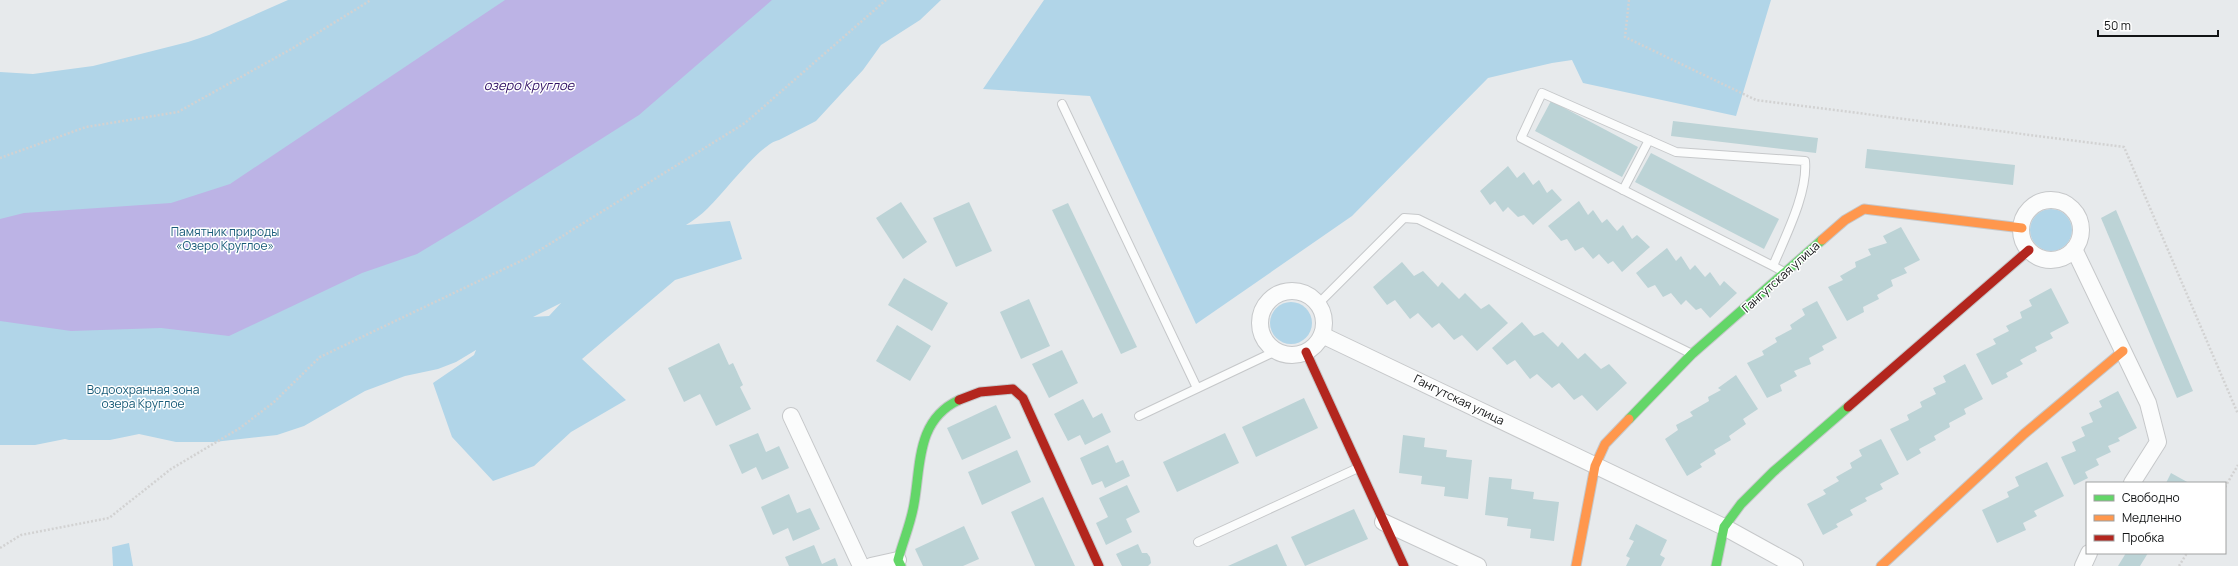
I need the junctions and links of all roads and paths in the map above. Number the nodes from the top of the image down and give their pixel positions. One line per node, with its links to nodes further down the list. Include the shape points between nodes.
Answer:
1 (371, 0): 6 (path, via 293,48 178,112 86,127)
2 (886, 0): 31 (path, via 745,123 527,258 320,357 274,402 240,428 171,469 109,518 21,535)
3 (1629, 0): 20 (path, via 1625,38 1756,100 2124,147)
4 (1062, 104): 19 (lane)
5 (1649, 140): 7 (lane); 7 (lane, via 1542,93 1522,138); 11 (lane, via 1676,152 1805,161 1806,171 1794,217)
6 (0, 158)
7 (1623, 190): 11 (lane)
8 (2022, 228): 9 (street, via 2025,215 2031,207 2048,200 2068,204 2080,221 2079,241); 10 (street, via 2024,242); 12 (street, Гангутская улица, via 1864,209 1844,220)
9 (2074, 249): 10 (street, via 2066,256 2056,259 2042,258); 16 (street)
10 (2029, 250): 29 (street, via 1773,472 1741,504)
11 (1772, 266): 12 (lane)
12 (1785, 272): 18 (street, Гангутская улица)
13 (1318, 304): 14 (street, via 1323,314); 15 (street, via 1301,292 1280,293 1271,299 1264,307 1260,327 1263,338); 18 (lane, via 1404,218 1418,218)
14 (1322, 335): 17 (street, via 1317,344); 24 (street, Гангутская улица)
15 (1276, 351): 17 (street, via 1288,355); 19 (lane)
16 (2123, 351): 26 (street, via 2148,403 2158,442); 35 (street, via 2024,434)
17 (1306, 352): 25 (street)
18 (1692, 354): 24 (street, Гангутская улица, via 1605,444)
19 (1197, 388): 22 (lane)
20 (2238, 414)
21 (791, 416): 36 (street)
22 (1139, 416)
23 (2238, 465): 27 (path)
24 (1595, 466): 29 (street, Гангутская улица); 41 (street, Гангутская улица)
25 (1358, 467): 28 (street); 30 (lane)
26 (2133, 482)
27 (2226, 486)
28 (1383, 522): 39 (street); 40 (street)
29 (1724, 527): 42 (street); 43 (street, Гангутская улица)
30 (1198, 542)
31 (0, 548)
32 (2089, 554): 44 (street)
33 (2186, 554): 45 (path)
34 (900, 563): 37 (street); 38 (street, via 914,505 921,452 931,422 958,398 991,390 1013,389 1023,398)
35 (1888, 564)
36 (861, 566)
37 (871, 566)
38 (1099, 566)
39 (1404, 566)
40 (1478, 566)
41 (1576, 566)
42 (1716, 566)
43 (1795, 566)
44 (2083, 566)
45 (2179, 566)

